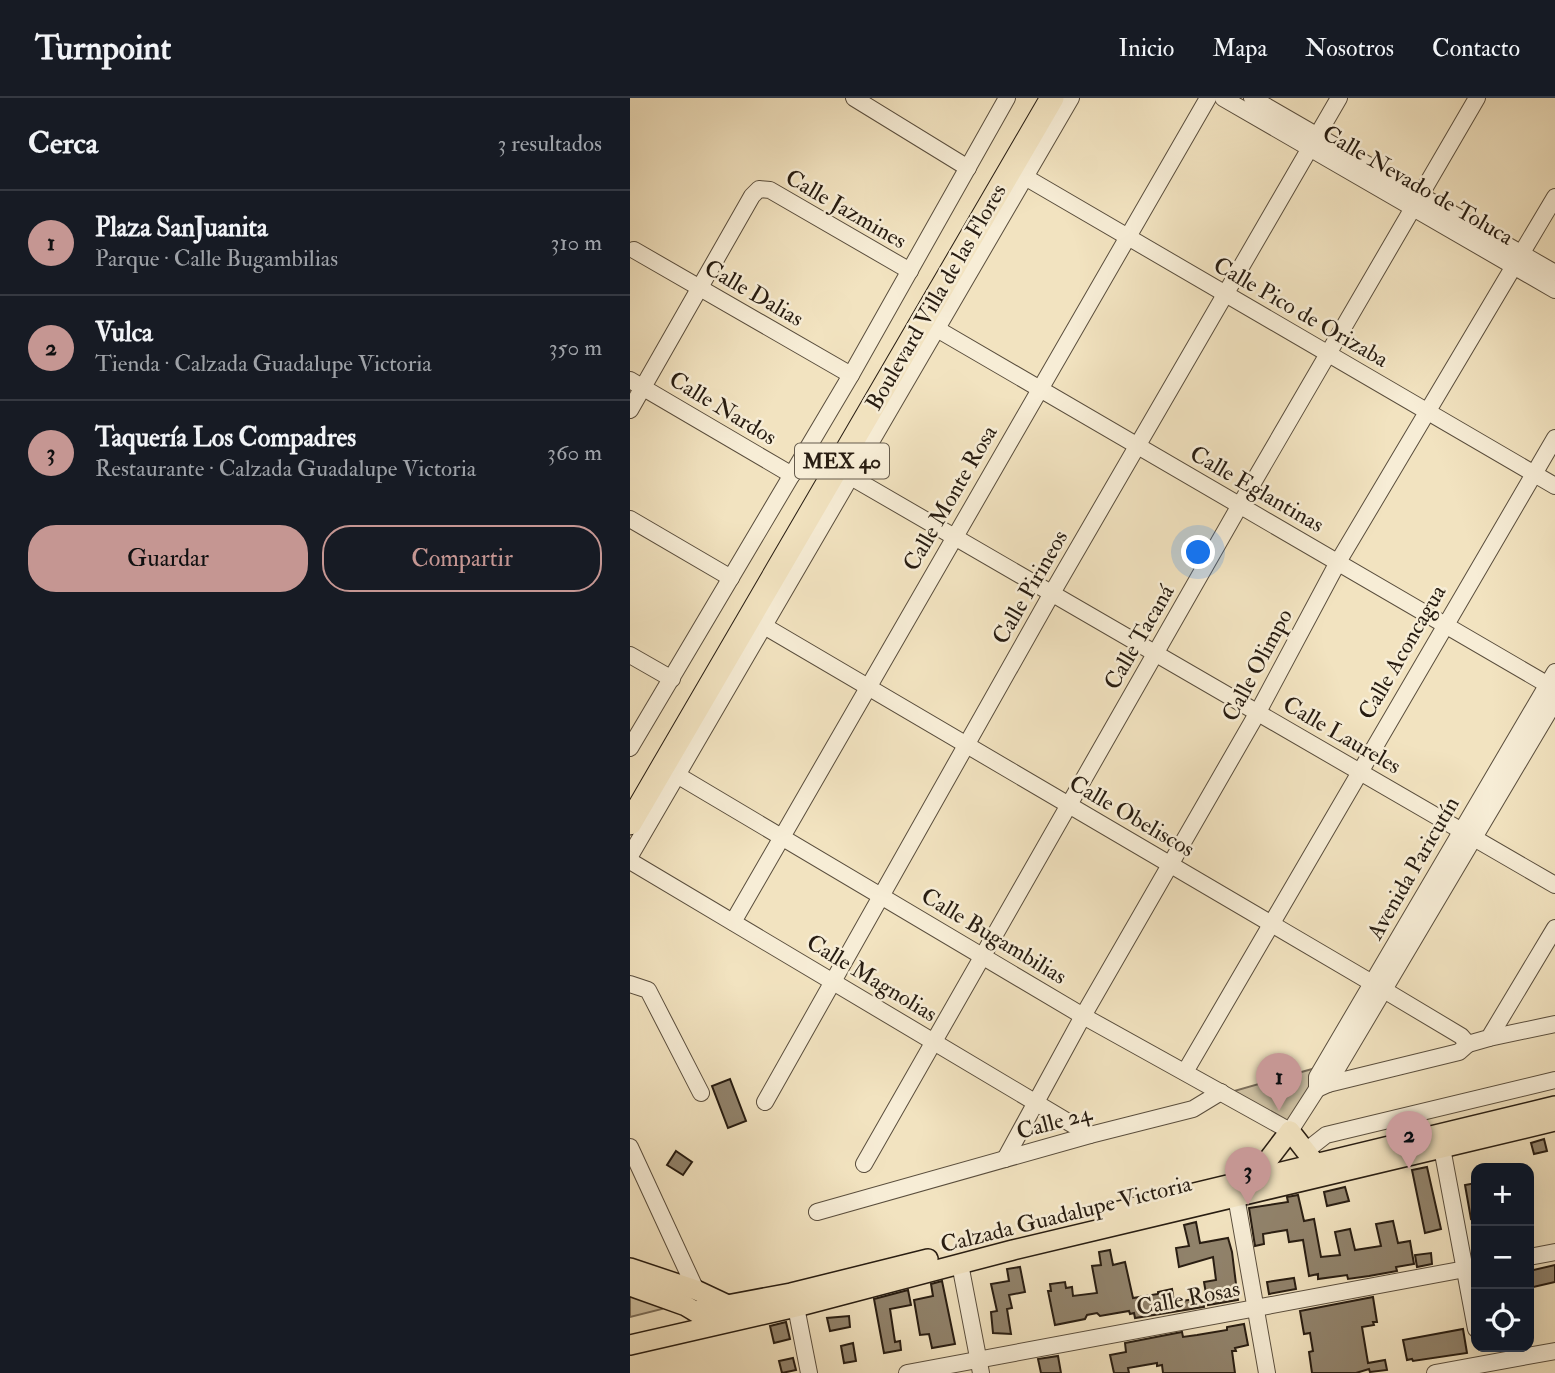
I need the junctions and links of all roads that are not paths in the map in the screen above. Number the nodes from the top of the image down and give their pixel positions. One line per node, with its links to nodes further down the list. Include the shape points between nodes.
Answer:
1 (854, 98): 12 (street)
2 (1007, 98): 12 (street)
3 (1038, 98): 56 (highway, Boulevard Villa de las Flores / MEX 40)
4 (1052, 98): 58 (highway, Boulevard Villa de las Flores / MEX 40)
5 (1070, 98): 13 (street)
6 (1208, 98): 16 (street, Calle Monte Rosa)
7 (1223, 98): 11 (street, Calle Nevado de Toluca)
8 (1252, 98): 11 (street, Calle Nevado de Toluca)
9 (1339, 98): 11 (street, Calle Pirineos)
10 (1477, 98): 15 (street, Calle Tacaná)
11 (1314, 142): 15 (street, Calle Nevado de Toluca); 23 (street, Calle Pirineos)
12 (968, 168): 19 (street)
13 (1025, 177): 16 (street, Calle Pico de Orizaba); 24 (street)
14 (1555, 197): 18 (street, Calle Olimpo)
15 (1417, 202): 18 (street, Calle Nevado de Toluca); 25 (street, Calle Tacaná)
16 (1128, 237): 23 (street, Calle Pico de Orizaba); 28 (street, Calle Monte Rosa)
17 (634, 250): 21 (street, Calle Dalias)
18 (1518, 260): 20 (street, Calle Nevado de Toluca); 22 (street, Calle Nevado de Toluca); 30 (street, Calle Olimpo)
19 (910, 271): 21 (street, Calle Jazmines, via 770,190 759,189); 26 (street)
20 (1555, 273)
21 (699, 288): 26 (street, Calle Dalias); 27 (street)
22 (1555, 290)
23 (1226, 294): 25 (street, Calle Pico de Orizaba); 32 (street, Calle Pirineos)
24 (937, 329): 28 (street, Calle Eglantinas); 35 (street)
25 (1328, 354): 30 (street, Calle Pico de Orizaba); 37 (street, Calle Tacaná)
26 (851, 375): 34 (street)
27 (637, 383): 29 (street); 34 (street, Calle Nardos)
28 (1040, 389): 32 (street, Calle Eglantinas); 39 (street, Calle Monte Rosa)
29 (630, 410)
30 (1427, 412): 33 (street, Calle Pico de Orizaba); 40 (street, Calle Olimpo)
31 (1555, 438): 33 (street, Calle Aconcagua)
32 (1138, 446): 37 (street, Calle Eglantinas); 42 (street, Calle Pirineos)
33 (1534, 473): 36 (street, Calle Pico de Orizaba); 43 (street, Calle Aconcagua)
34 (792, 475): 41 (street)
35 (851, 477): 39 (street, Calle Laureles); 44 (street)
36 (1555, 486)
37 (1240, 505): 40 (street, Calle Eglantinas); 45 (street, Calle Tacaná)
38 (630, 519): 41 (street)
39 (955, 536): 42 (street, Calle Laureles); 49 (street, Calle Monte Rosa)
40 (1338, 562): 43 (street, Calle Eglantinas); 51 (street, Calle Olimpo)
41 (732, 579): 47 (street)
42 (1052, 593): 45 (street, Calle Laureles); 52 (street, Calle Pirineos)
43 (1445, 625): 48 (street, Calle Eglantinas); 54 (street, Calle Aconcagua)
44 (764, 626): 49 (street, Calle Obeliscos); 55 (street)
45 (1156, 653): 51 (street, Calle Laureles); 57 (street, Calle Tacaná)
46 (630, 655): 47 (street)
47 (672, 679): 53 (street)
48 (1553, 682): 59 (street, Avenida Paricutín)
49 (868, 687): 52 (street, Calle Obeliscos); 60 (street, Calle Monte Rosa)
50 (1555, 701): 59 (street, Avenida Paricutín)
51 (1258, 712): 54 (street, Calle Laureles); 62 (street, Calle Olimpo)
52 (967, 745): 57 (street, Calle Obeliscos); 64 (street, Calle Pirineos)
53 (630, 748)
54 (1359, 771): 59 (street, Calle Laureles); 66 (street, Calle Aconcagua)
55 (677, 775): 60 (street, Calle Bugambilias); 61 (street)
56 (630, 798)
57 (1069, 805): 62 (street, Calle Obeliscos); 68 (street, Calle Tacaná)
58 (630, 823)
59 (1468, 834): 63 (street, Calle Laureles); 71 (street, Avenida Paricutín)
60 (781, 837): 64 (street, Calle Bugambilias); 65 (street, Calle Monte Rosa)
61 (630, 858): 65 (street, Calle Magnolias)
62 (1171, 865): 66 (street, Calle Obeliscos); 72 (street, Calle Olimpo)
63 (1555, 885)
64 (881, 896): 68 (street, Calle Bugambilias); 69 (street, Calle Pirineos)
65 (733, 922): 69 (street, Calle Magnolias)
66 (1271, 923): 71 (street, Calle Obeliscos); 76 (street, Calle Aconcagua)
67 (1555, 928): 75 (street)
68 (983, 956): 72 (street, Calle Bugambilias); 74 (street, Calle Tacaná)
69 (833, 982): 74 (street, Calle Magnolias); 81 (street, Calle Pirineos)
70 (630, 984): 80 (street, via 648,990)
71 (1378, 986): 75 (street, Calle Obeliscos); 78 (street, Avenida Paricutín)
72 (1083, 1016): 76 (street, Calle Bugambilias); 82 (street, Calle Olimpo)
73 (1555, 1024): 75 (street)
74 (934, 1042): 82 (street, Calle Magnolias); 91 (street, Calle Tacaná)
75 (1478, 1042): 78 (street, via 1459,1052)
76 (1185, 1072): 79 (street, Calle Bugambilias)
77 (1555, 1080): 90 (street, via 1326,1135)
78 (1320, 1083): 85 (street, Avenida Paricutín)
79 (1221, 1092): 85 (street, Calle Bugambilias); 86 (street, Calle 24, via 1192,1109)
80 (701, 1093)
81 (765, 1102)
82 (1035, 1102): 86 (street, Calle Magnolias); 89 (street, Calle Olimpo)
83 (1555, 1106): 90 (main road, Calzada Guadalupe Victoria)
84 (1555, 1121): 88 (main road, Calzada Guadalupe Victoria)
85 (1290, 1131): 90 (main road); 92 (main road); 93 (main road)
86 (1090, 1135): 89 (street, Calle 24)
87 (630, 1147): 102 (street)
88 (1442, 1148): 90 (main road, Calzada Guadalupe Victoria); 100 (street)
89 (1005, 1159): 95 (street, Calle 24)
90 (1319, 1162): 93 (main road, Calzada Guadalupe Victoria)
91 (864, 1164)
92 (1255, 1177): 93 (main road, Calzada Guadalupe Victoria); 94 (main road, Calzada Guadalupe Victoria)
93 (1289, 1177): 94 (main road, Calzada Guadalupe Victoria)
94 (1234, 1190): 98 (main road, Calzada Guadalupe Victoria); 103 (main road, Calzada Guadalupe Victoria); 105 (street)
95 (817, 1212)
96 (1555, 1252): 97 (street)
97 (1534, 1256)
98 (960, 1264): 104 (main road, Calzada Guadalupe Victoria); 111 (street)
99 (630, 1268): 102 (main road)
100 (1471, 1268): 105 (street, Calle Rosas)
101 (630, 1286): 106 (main road)
102 (696, 1290): 103 (main road)
103 (726, 1304): 106 (main road, Calzada Guadalupe Victoria); 107 (main road)
104 (796, 1307): 107 (main road, Calzada Guadalupe Victoria); 113 (street)
105 (1256, 1308): 111 (street, Calle Rosas); 115 (street)
106 (695, 1311): 108 (main road)
107 (743, 1319): 108 (main road, Calzada Guadalupe Victoria)
108 (713, 1326): 109 (main road, Calzada Guadalupe Victoria)
109 (630, 1345)
110 (1555, 1351): 112 (street)
111 (980, 1366): 114 (street, Calle Rosas)
112 (1484, 1369): 116 (street)
113 (809, 1373)
114 (907, 1373)
115 (1267, 1373)
116 (1435, 1373)

